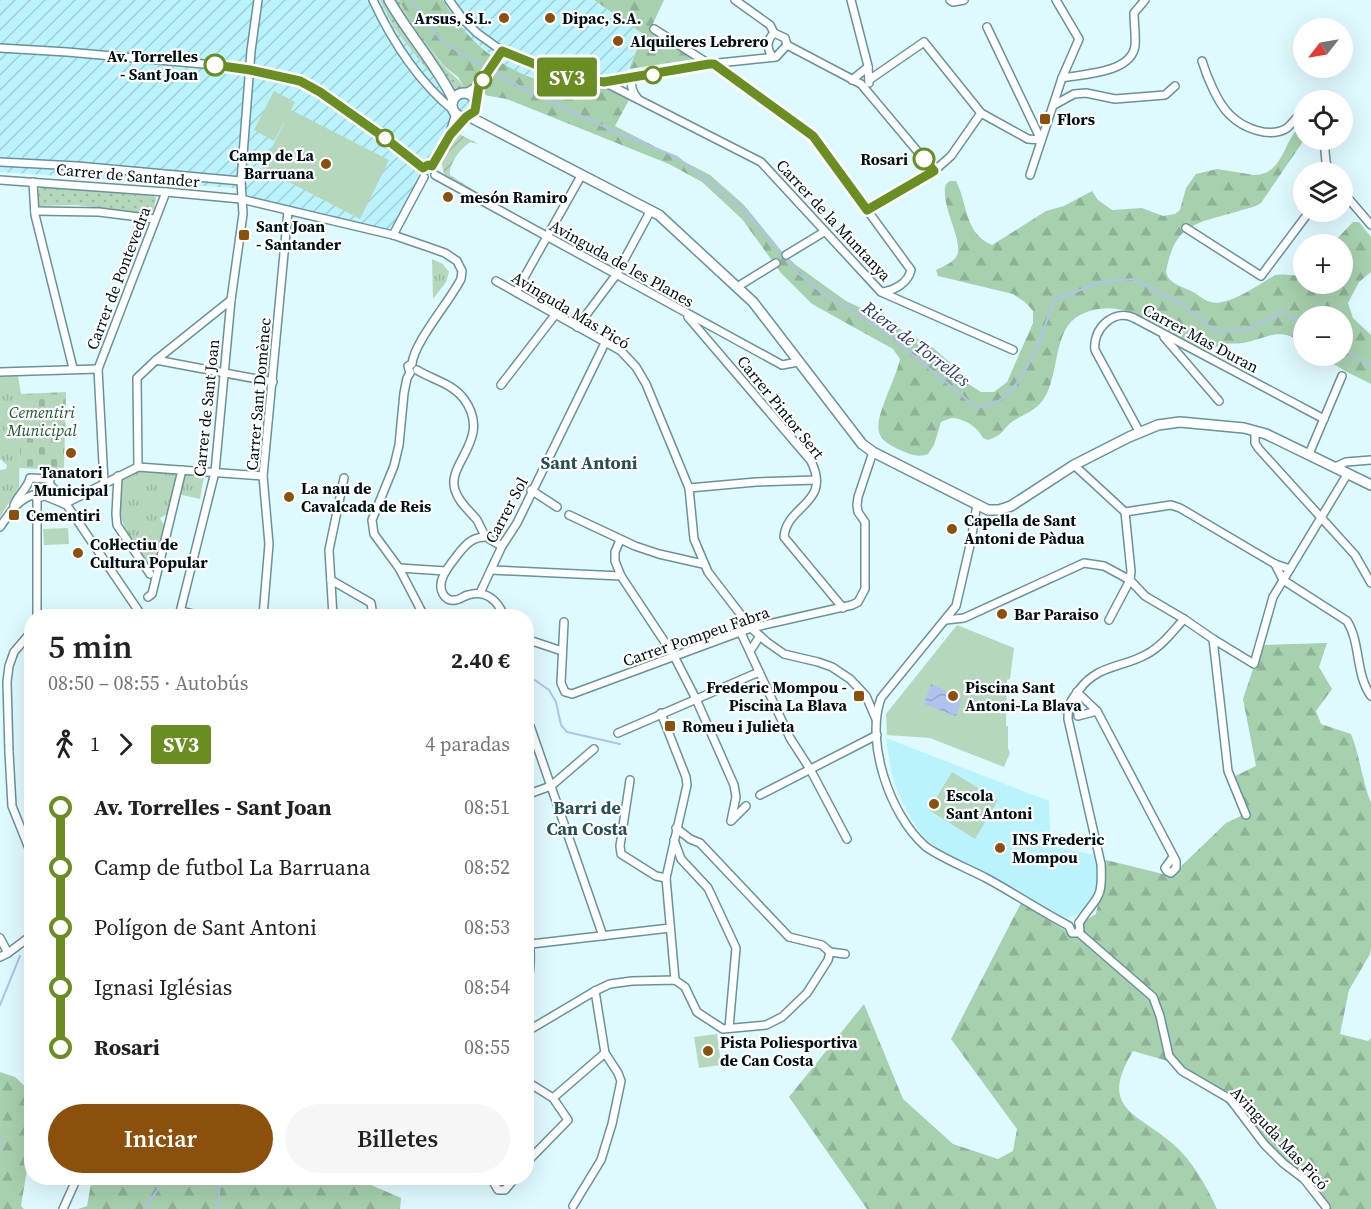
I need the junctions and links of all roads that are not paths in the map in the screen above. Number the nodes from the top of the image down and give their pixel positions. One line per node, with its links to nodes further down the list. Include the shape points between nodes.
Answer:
1 (258, 0): 21 (street)
2 (373, 0): 36 (street, via 421,77)
3 (389, 0): 22 (main road)
4 (449, 0): 16 (street, via 477,33)
5 (735, 0): 13 (street, via 770,25)
6 (850, 0): 20 (street)
7 (950, 0): 8 (street)
8 (964, 0)
9 (1056, 0): 24 (street, via 1079,39)
10 (1145, 0): 24 (street, via 1134,13 1135,47 1131,58 1120,67)
11 (987, 27): 42 (street)
12 (654, 29): 19 (street)
13 (774, 33): 14 (street, via 785,38); 17 (street, via 768,47)
14 (787, 45): 17 (street); 25 (street)
15 (0, 48): 21 (street)
16 (502, 51): 27 (street, via 569,78); 28 (street)
17 (773, 57): 19 (street)
18 (1202, 61): 39 (street, via 1230,115 1266,133 1286,129)
19 (711, 64): 23 (street); 59 (street, via 813,136)
20 (868, 66): 25 (street); 26 (street)
21 (250, 70): 45 (street, via 300,81 320,92); 52 (street)
22 (442, 76): 31 (main road); 32 (main road)
23 (633, 78): 27 (street); 33 (street, via 633,92)
24 (1062, 78): 35 (street)
25 (852, 80): 30 (street)
26 (869, 80): 30 (street); 37 (street, via 924,42)
27 (604, 82): 33 (street, Carrer de la Muntanya)
28 (479, 85): 31 (street); 34 (street)
29 (1175, 86): 35 (street, via 1165,95 1115,99 1074,94)
30 (869, 91): 46 (street)
31 (464, 93): 32 (main road); 34 (main road, via 472,95)
32 (453, 99): 36 (main road)
33 (639, 102): 65 (street, Carrer de la Muntanya, via 761,162)
34 (476, 104): 38 (main road); 40 (main road)
35 (1054, 105): 42 (street)
36 (455, 112): 38 (main road); 41 (street)
37 (981, 113): 42 (street, via 1028,139); 46 (street, via 951,156)
38 (467, 116): 40 (main road); 41 (street)
39 (1293, 122)
40 (489, 126): 49 (main road)
41 (450, 135): 44 (street)
42 (1041, 140): 48 (street)
43 (0, 162): 52 (street, Carrer de Santander)
44 (432, 166): 45 (street); 47 (street)
45 (423, 168): 50 (street)
46 (934, 171): 59 (street)
47 (435, 175): 50 (street); 67 (street, Avinguda de les Planes)
48 (1030, 175)
49 (581, 176): 58 (main road); 67 (street)
50 (424, 177): 66 (street)
51 (0, 180): 53 (street, Carrer de Santander)
52 (241, 181): 55 (street, Carrer de Sant Joan)
53 (33, 182): 54 (street, Carrer de Santander); 60 (street)
54 (166, 192): 55 (street, Carrer de Santander); 61 (street, Carrer de Pontevedra)
55 (241, 199): 57 (street, Carrer de Santander); 75 (street, Carrer de Sant Joan, via 243,214)
56 (1353, 204): 63 (street)
57 (288, 210): 66 (street, Carrer de Santander); 90 (street, Carrer Sant Domènec)
58 (651, 210): 70 (street); 72 (main road)
59 (867, 210): 74 (street, via 911,270 909,277 894,290)
60 (35, 211): 61 (street, via 99,212); 84 (street)
61 (155, 219): 85 (street, Carrer de Pontevedra)
62 (1302, 222): 64 (street, via 1261,276)
63 (1371, 225)
64 (1186, 228)
65 (824, 232): 68 (street); 74 (street, Carrer de la Muntanya)
66 (393, 235): 86 (street, Carrer de Santander, via 445,253 457,261 462,271 455,291 413,357)
67 (548, 236): 70 (street, Avinguda de les Planes); 73 (street)
68 (786, 255)
69 (776, 262): 72 (street)
70 (616, 275): 76 (street, Avinguda de les Planes); 78 (street)
71 (496, 281): 73 (street, Avinguda Mas Picó)
72 (737, 287): 83 (main road)
73 (516, 292): 77 (street, Avinguda Mas Picó)
74 (881, 292): 81 (street, Carrer de la Muntanya)
75 (231, 300): 82 (street); 88 (street, Carrer de Sant Joan)
76 (685, 314): 83 (street, Avinguda de les Planes, via 782,365); 108 (street, Carrer Pintor Sert, via 805,452 816,470)
77 (555, 315): 78 (street, Avinguda Mas Picó); 91 (street)
78 (577, 327): 80 (street, Avinguda Mas Picó)
79 (1160, 333): 92 (street); 93 (street, Carrer Mas Duran); 95 (street, Carrer Mas Duran, via 1126,314 1109,320 1095,334 1095,350)
80 (606, 343): 113 (street, Avinguda Mas Picó, via 621,351 646,384); 114 (street, Carrer Sol)
81 (1013, 350)
82 (156, 360): 88 (street); 100 (street, via 137,378)
83 (798, 362): 96 (main road, via 858,440)
84 (73, 368): 85 (street); 87 (street)
85 (98, 369): 109 (street, Carrer de Pontevedra)
86 (413, 369): 125 (street, via 452,387 472,413 473,434 455,475 454,488); 130 (street, via 404,393 394,466 371,527)
87 (0, 372)
88 (224, 373): 90 (street); 103 (street, Carrer de Sant Joan)
89 (1342, 376): 93 (street)
90 (273, 382): 106 (street, Carrer Sant Domènec)
91 (501, 385)
92 (1219, 401)
93 (1324, 419): 97 (street)
94 (1255, 431): 95 (main road, via 1180,422); 97 (main road); 123 (street, via 1259,449)
95 (1140, 433): 99 (main road)
96 (873, 452): 118 (main road); 143 (street, Carrer Pompeu Fabra, via 857,505 865,522 865,589 858,602)
97 (1309, 454): 101 (main road)
98 (1371, 460): 101 (street)
99 (1074, 465): 118 (main road, via 1011,506 994,510); 121 (street)
100 (138, 467): 102 (street); 105 (street)
101 (1335, 467): 104 (main road)
102 (182, 470): 103 (street); 141 (street, via 152,594)
103 (215, 472): 106 (street); 146 (street, Carrer de Sant Joan)
104 (1348, 473): 112 (main road); 123 (street)
105 (118, 476): 109 (street); 134 (street, via 117,525)
106 (263, 476): 147 (street, Carrer Sant Domènec, via 269,544)
107 (344, 478): 136 (street, via 329,550)
108 (816, 480): 113 (street); 143 (street, Carrer Pintor Sert, via 816,489 788,522 784,537)
109 (104, 482): 117 (street)
110 (28, 485): 111 (street, via 30,478 50,479); 115 (street); 120 (street)
111 (50, 485): 116 (street); 117 (street)
112 (1371, 485)
113 (689, 488): 128 (street, Avinguda Mas Picó, via 694,539)
114 (531, 490): 119 (street); 127 (street, Carrer Sol)
115 (35, 496): 116 (street); 120 (street, via 24,498); 144 (street)
116 (45, 496): 117 (street)
117 (64, 504): 145 (street)
118 (977, 504): 142 (street)
119 (557, 507)
120 (14, 508): 124 (street)
121 (1125, 512): 129 (street, via 1171,505 1180,508); 137 (street)
122 (569, 515): 126 (street)
123 (1322, 518): 131 (street); 139 (street, via 1354,555)
124 (0, 527)
125 (486, 537): 127 (street); 133 (street, via 476,537 465,545)
126 (620, 540): 128 (street); 135 (street, via 615,561)
127 (502, 546): 132 (street, Carrer Sol)
128 (703, 564): 157 (street, Avinguda Mas Picó)
129 (1275, 564): 131 (street); 138 (street)
130 (399, 568): 133 (street); 150 (street)
131 (1290, 569): 138 (street)
132 (491, 570): 135 (street); 140 (street, Carrer Sol)
133 (446, 571): 140 (street, via 441,583 447,599 459,600)
134 (150, 574)
135 (621, 576): 165 (street)
136 (331, 580): 148 (street); 149 (street, via 371,603)
137 (1130, 580): 152 (street, via 1104,566 1084,563); 153 (street, via 1145,596); 155 (street)
138 (1283, 580): 160 (street, via 1273,597 1254,664); 171 (street, via 1347,621 1364,687)
139 (1371, 583)
140 (480, 593): 151 (street, via 491,597)
141 (148, 597)
142 (956, 606): 152 (street); 154 (street)
143 (843, 608): 157 (street, Carrer Pompeu Fabra)
144 (37, 609)
145 (136, 609)
146 (181, 609)
147 (264, 609)
148 (333, 609)
149 (372, 609)
150 (420, 609)
151 (500, 609)
152 (964, 618): 154 (street)
153 (1184, 619): 160 (street); 169 (street, via 1147,654 1100,670)
154 (946, 620): 172 (street)
155 (1109, 620)
156 (564, 622): 163 (street)
157 (752, 628): 158 (street, Carrer Pompeu Fabra); 159 (street, Avinguda Mas Picó)
158 (741, 633): 164 (street); 165 (street, Carrer Pompeu Fabra)
159 (760, 636): 164 (street); 170 (street, Avinguda Mas Picó, via 784,654 832,667)
160 (1213, 639): 187 (street, via 1228,771)
161 (24, 640): 168 (street, via 14,652)
162 (534, 642): 163 (street)
163 (562, 651): 165 (street, Carrer Pompeu Fabra, via 561,683 565,692 580,692)
164 (750, 651): 166 (street)
165 (674, 656): 173 (street)
166 (759, 672): 173 (street); 181 (street, via 790,738)
167 (0, 677): 168 (street)
168 (7, 682): 189 (street, via 12,806)
169 (1077, 692): 174 (street); 174 (street, via 1078,716); 197 (street, via 1068,706 1068,719 1101,864 1102,884 1099,898)
170 (866, 696): 172 (street); 176 (street, Avinguda Mas Picó)
171 (1371, 696)
172 (880, 698): 176 (street, Avinguda Mas Picó)
173 (696, 699): 175 (street); 186 (street, via 734,785 731,821)
174 (1097, 711): 194 (street)
175 (661, 713): 177 (street); 188 (street, via 686,777 687,790)
176 (876, 719): 178 (street, Avinguda Mas Picó)
177 (618, 733)
178 (877, 735): 181 (street); 198 (street, Avinguda Mas Picó, via 881,767 892,799 919,840)
179 (534, 737): 183 (street)
180 (594, 748): 183 (street)
181 (810, 769): 185 (street); 191 (street)
182 (630, 780): 196 (street, via 621,854)
183 (551, 786): 184 (street); 201 (street)
184 (534, 792)
185 (760, 795)
186 (746, 806)
187 (1246, 815)
188 (676, 828): 190 (street); 192 (street)
189 (24, 838)
190 (690, 839): 192 (street); 205 (street, via 700,843 789,936 822,945)
191 (847, 839)
192 (674, 840): 193 (street); 195 (street)
193 (670, 856): 195 (street); 196 (street)
194 (1173, 856)
195 (681, 859): 212 (street, via 708,888 736,948)
196 (666, 878): 199 (street)
197 (1079, 923): 198 (street); 200 (street)
198 (1069, 926): 200 (street, Avinguda Mas Picó, via 1072,933)
199 (670, 928): 201 (street); 209 (street)
200 (1078, 932): 221 (street, Avinguda Mas Picó, via 1153,997 1169,1056 1182,1071 1230,1099 1264,1144 1304,1179)
201 (603, 936): 204 (street)
202 (0, 938): 206 (street)
203 (24, 941): 206 (street)
204 (534, 944)
205 (830, 952): 207 (street); 212 (street, via 807,993 782,1017 766,1025)
206 (8, 954): 208 (street)
207 (845, 954)
208 (0, 957)
209 (675, 980): 210 (street, via 616,983); 212 (street, via 685,987 697,1012 723,1029)
210 (595, 991): 211 (street); 213 (street)
211 (534, 1027)
212 (729, 1028)
213 (605, 1053): 215 (street); 220 (street, via 621,1081 602,1160)
214 (534, 1086): 215 (street)
215 (553, 1098): 216 (street, via 568,1120)
216 (534, 1155)
217 (74, 1185): 222 (street)
218 (495, 1185): 219 (street, via 498,1190)
219 (509, 1185)
220 (573, 1206)
221 (1326, 1207)
222 (63, 1209)

